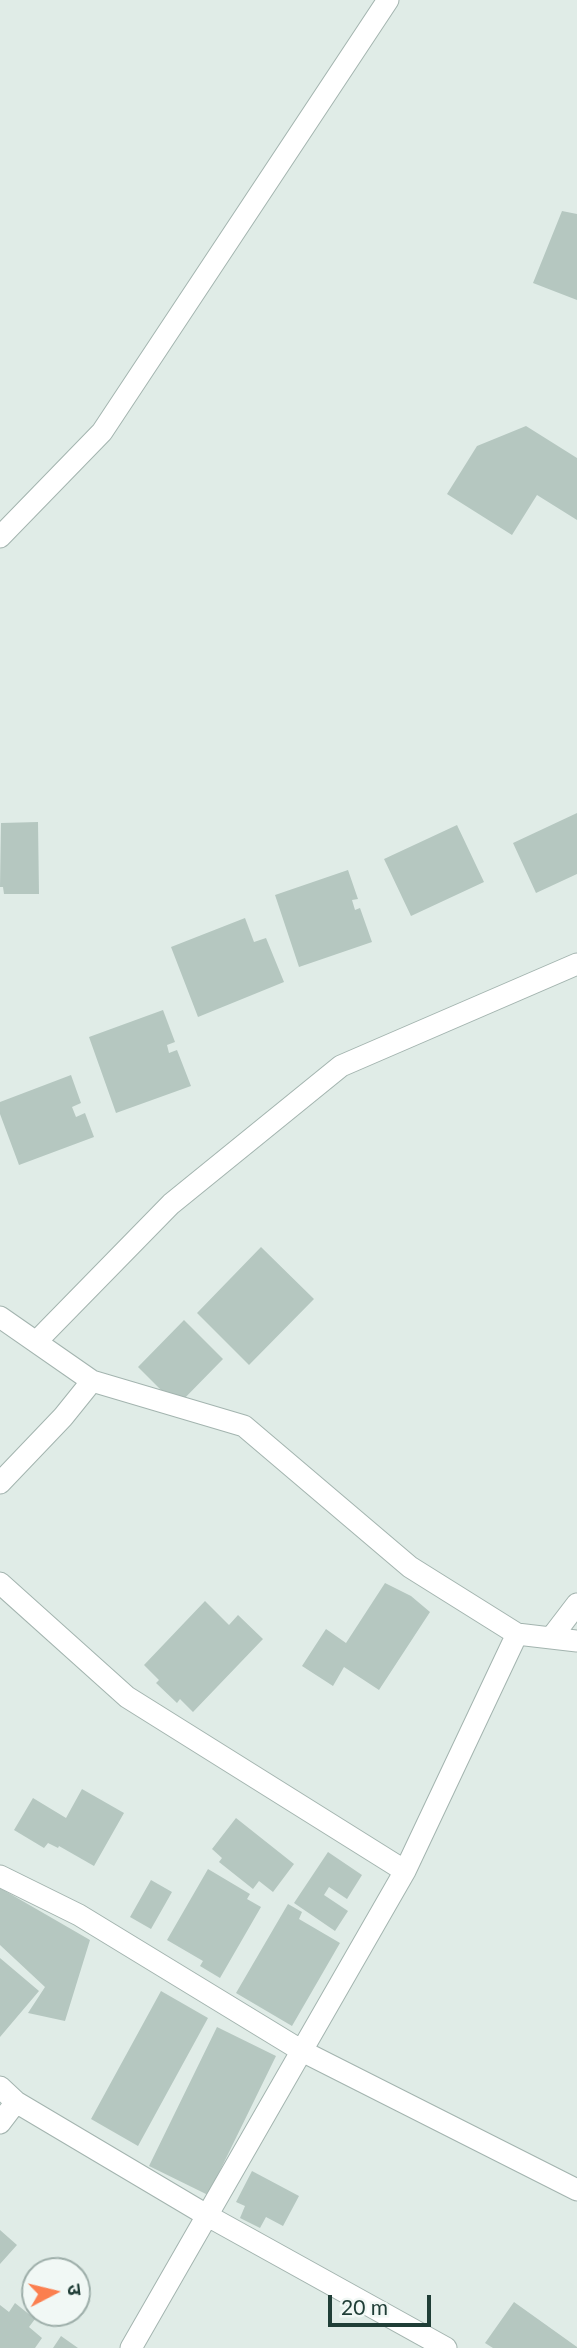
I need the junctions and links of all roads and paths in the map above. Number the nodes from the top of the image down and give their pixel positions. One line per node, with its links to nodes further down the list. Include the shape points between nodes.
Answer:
1 (388, 0): 2 (street, via 102,432)
2 (0, 537)
3 (577, 964): 5 (street, via 341,1066 172,1204)
4 (0, 1317): 5 (street)
5 (36, 1342): 6 (street)
6 (92, 1381): 7 (street); 10 (street, via 244,1426 410,1567)
7 (0, 1483)
8 (0, 1583): 13 (street, via 127,1697)
9 (577, 1604): 11 (street)
10 (517, 1634): 11 (street); 13 (street)
11 (551, 1638): 12 (street)
12 (577, 1641)
13 (405, 1871): 15 (street)
14 (0, 1876): 15 (street, via 79,1915)
15 (302, 2051): 19 (street); 20 (street)
16 (0, 2087): 17 (street)
17 (16, 2102): 18 (street); 20 (street)
18 (0, 2123)
19 (577, 2190)
20 (208, 2216): 21 (street); 22 (street)
21 (131, 2348)
22 (446, 2348)

